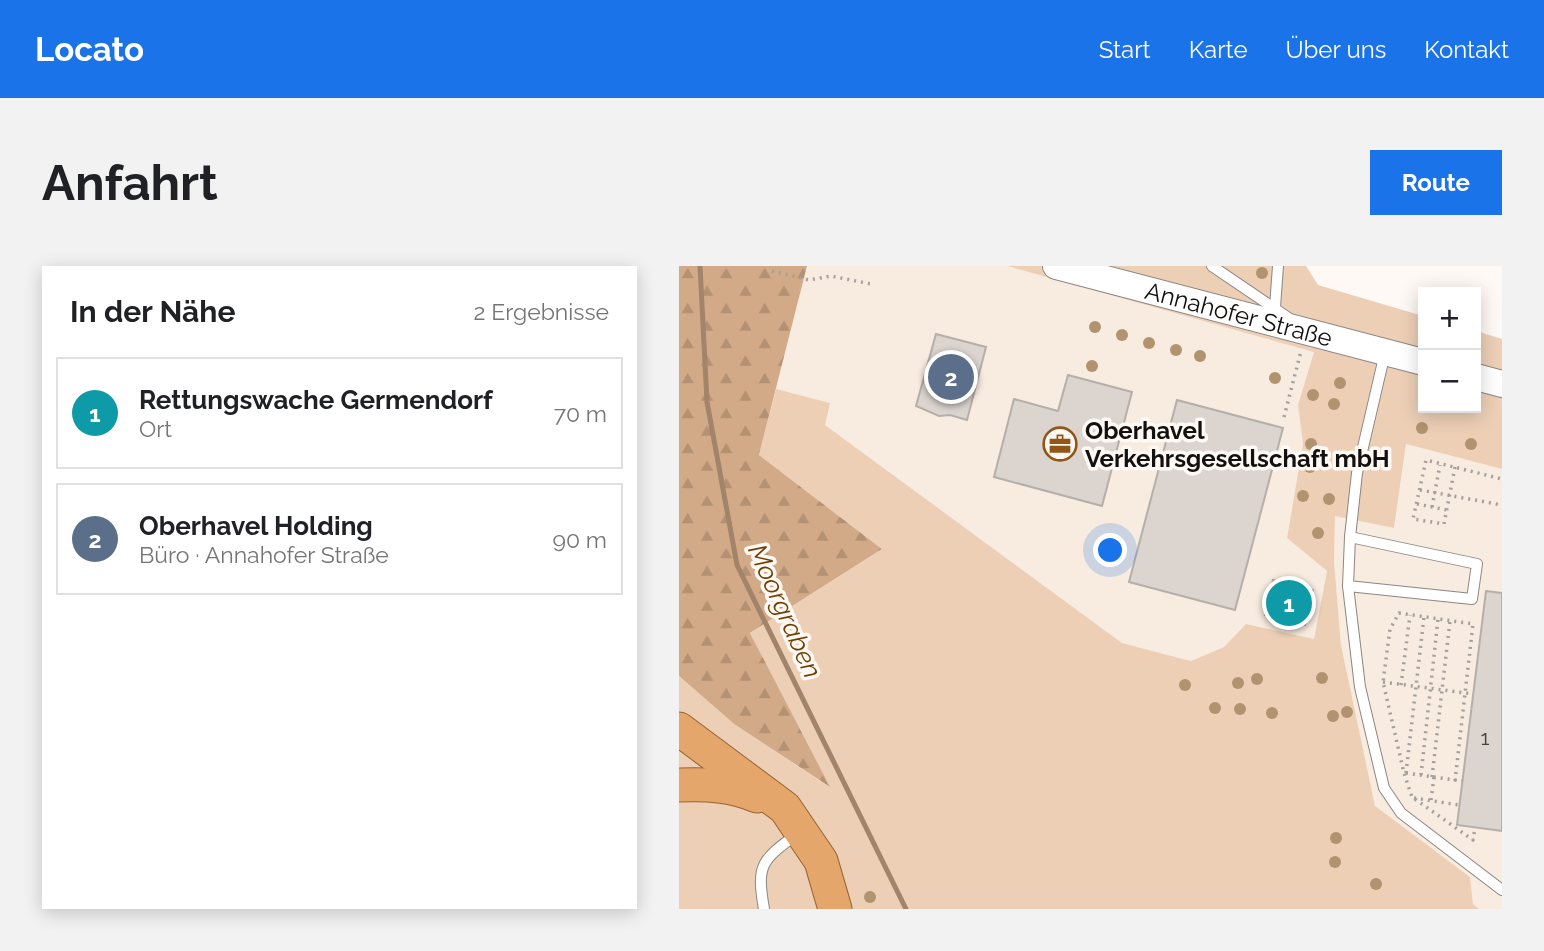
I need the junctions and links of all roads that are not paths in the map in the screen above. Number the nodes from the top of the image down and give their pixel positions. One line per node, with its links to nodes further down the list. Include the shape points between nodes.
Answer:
1 (1056, 266): 5 (street, Annahofer Straße)
2 (1212, 266): 4 (lane)
3 (1278, 266): 4 (lane)
4 (1275, 307): 5 (lane)
5 (1306, 331): 6 (street, Annahofer Straße)
6 (1385, 352): 7 (street, Annahofer Straße); 10 (lane, via 1357,473)
7 (1418, 361)
8 (1481, 378): 9 (street)
9 (1502, 384)
10 (1350, 537): 11 (lane); 11 (lane, via 1477,564 1472,598)
11 (1348, 586): 15 (lane, via 1360,687 1384,788 1401,813)
12 (679, 729): 14 (highway)
13 (679, 785): 14 (highway, via 744,790)
14 (794, 819): 16 (lane, via 761,870); 17 (highway, via 821,861)
15 (1502, 890)
16 (764, 909)
17 (835, 909)

